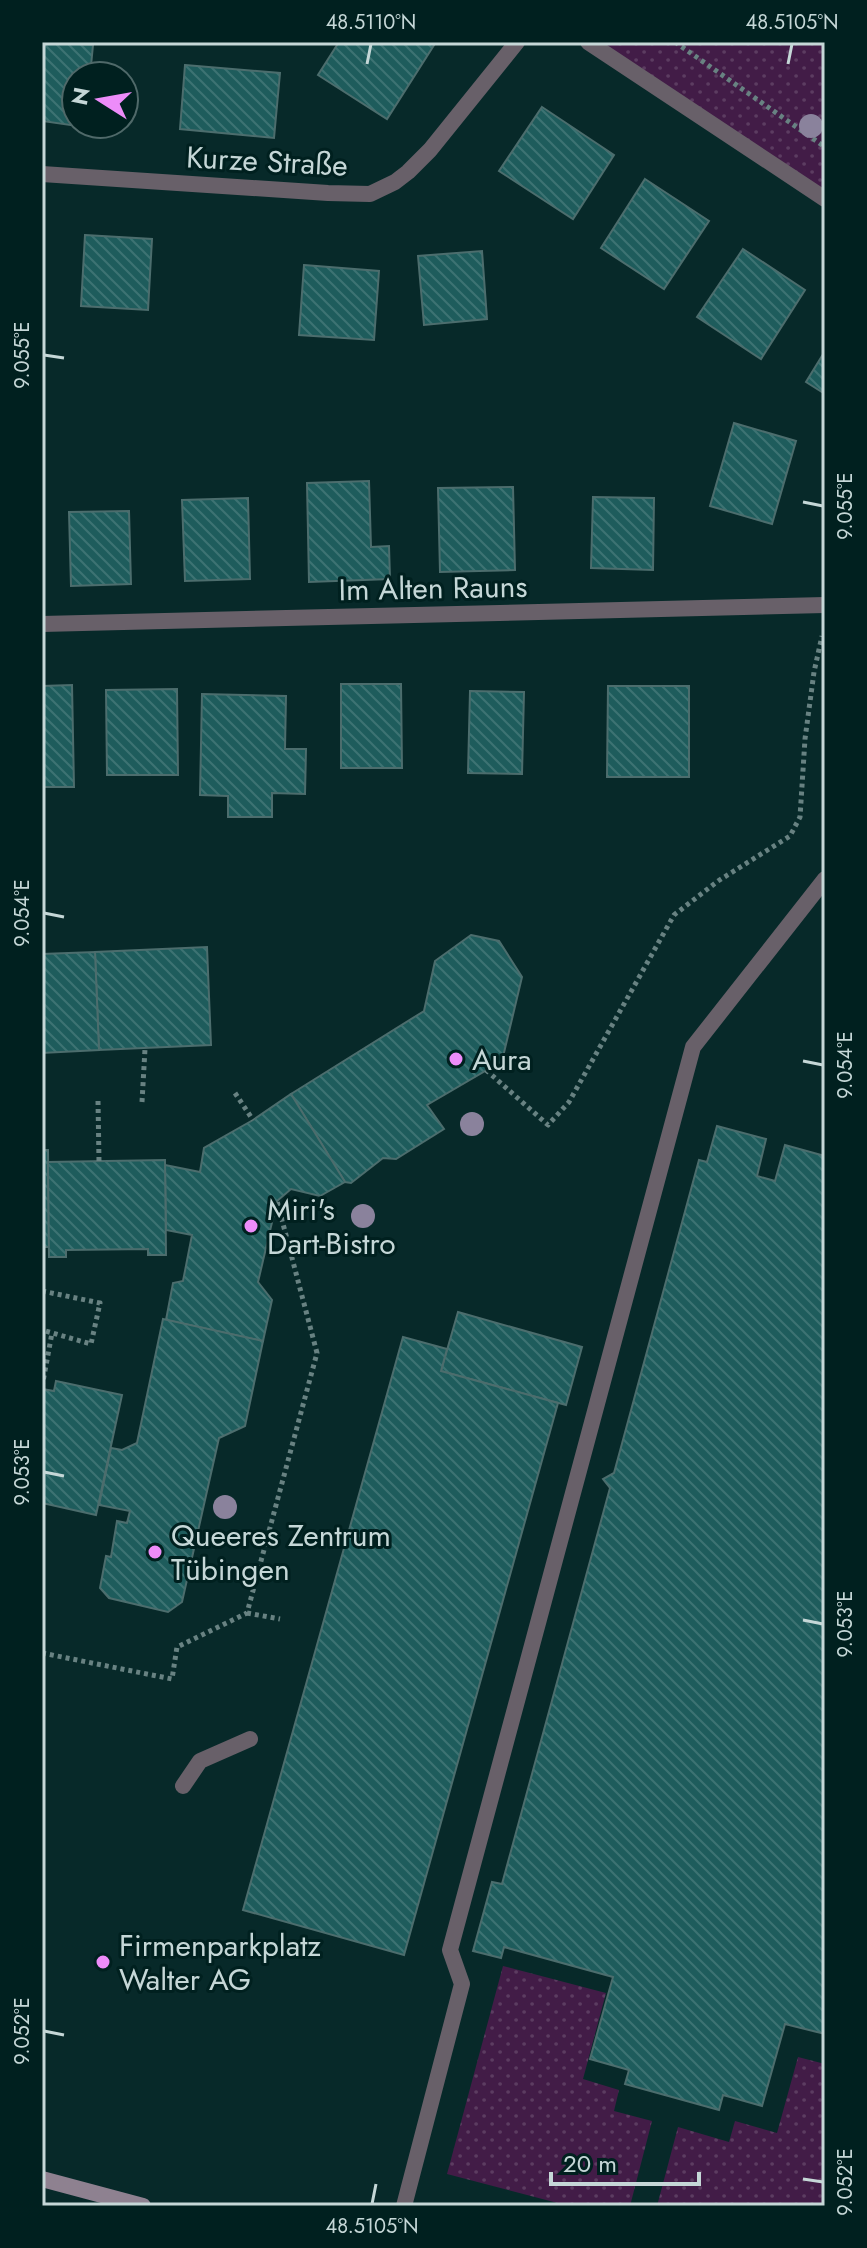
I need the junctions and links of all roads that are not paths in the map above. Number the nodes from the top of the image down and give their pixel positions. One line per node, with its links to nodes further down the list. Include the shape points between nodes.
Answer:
1 (517, 42): 3 (street, Kurze Straße, via 430,150 395,182 370,194)
2 (588, 42): 4 (street)
3 (42, 174)
4 (825, 199)
5 (825, 605): 6 (street, Im Alten Rauns)
6 (42, 624)
7 (825, 879): 12 (street, via 693,1047 450,1950 462,1984)
8 (250, 1739): 9 (street, via 200,1761)
9 (183, 1786)
10 (42, 2179): 11 (street)
11 (143, 2206)
12 (404, 2206)

